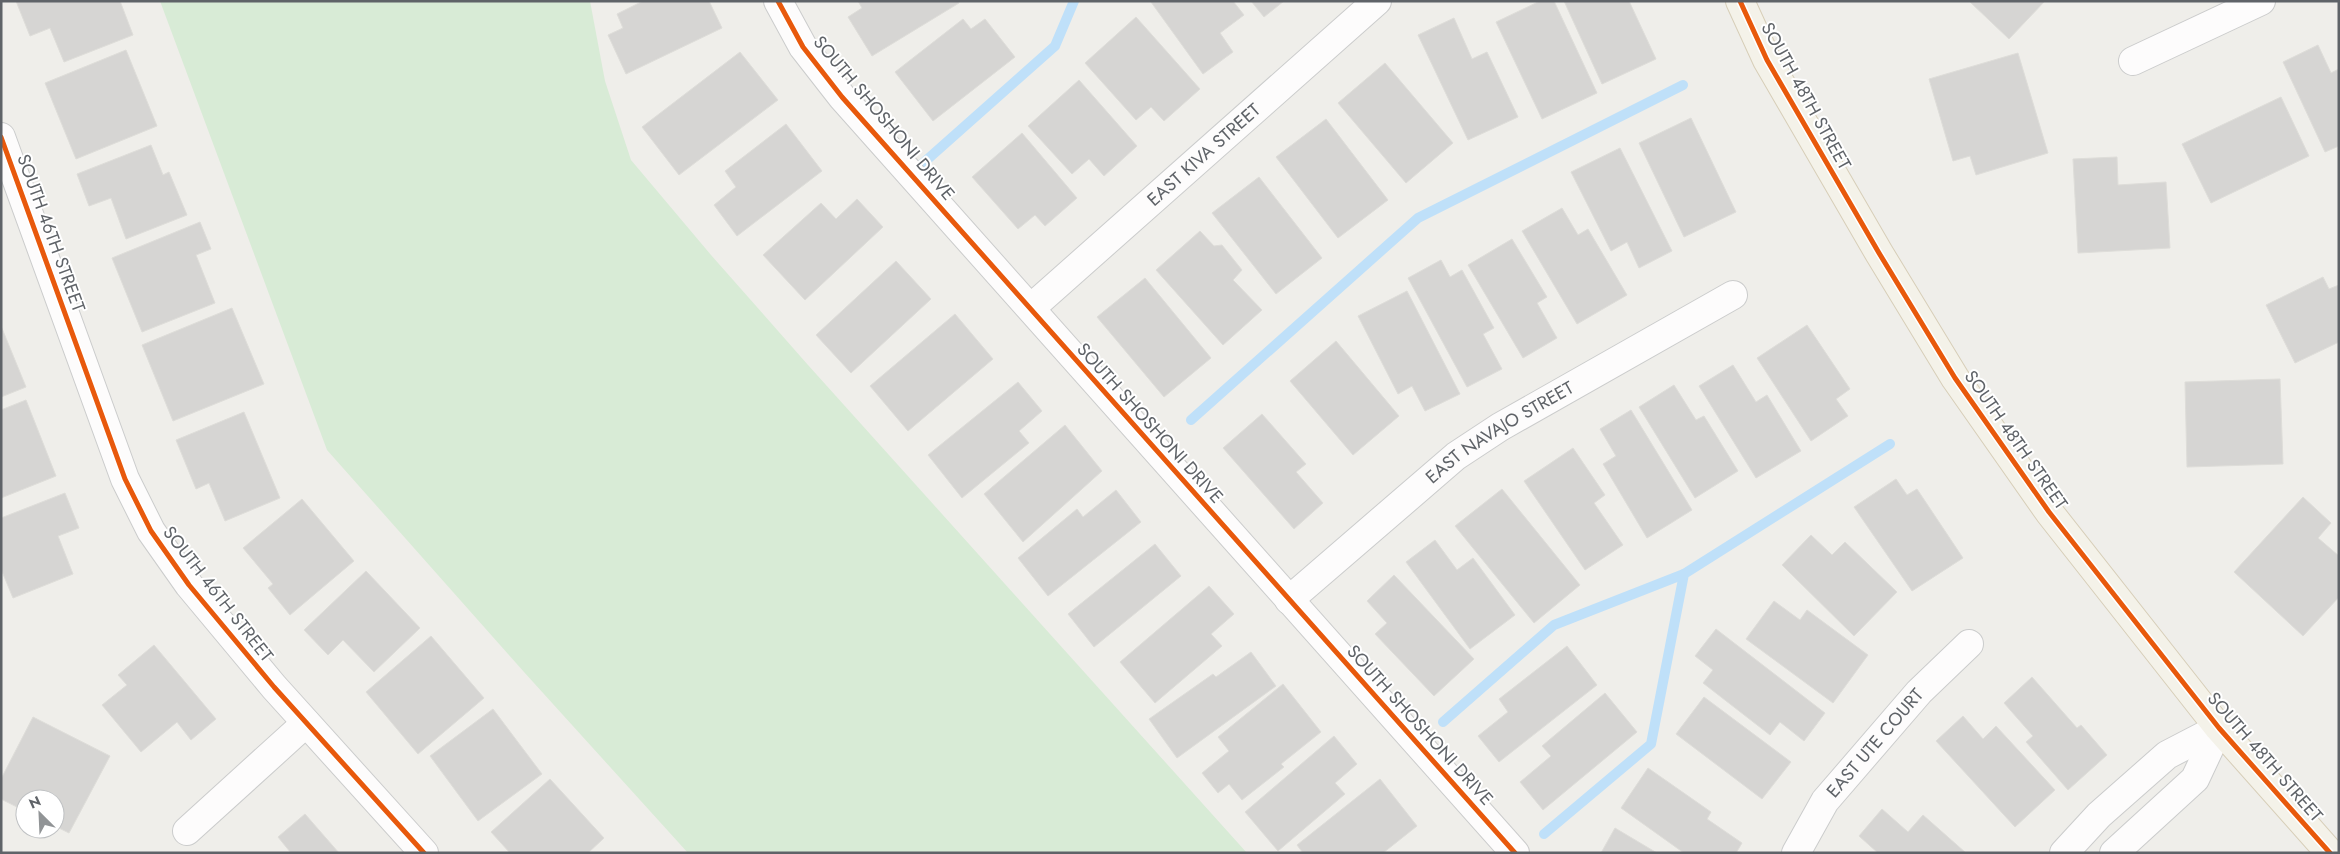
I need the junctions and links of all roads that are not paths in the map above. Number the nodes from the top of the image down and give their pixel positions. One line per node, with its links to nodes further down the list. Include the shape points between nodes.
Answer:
1 (778, 1): 8 (street, SOUTH SHOSHONI DRIVE, via 803,47 842,97)
2 (1377, 1): 8 (street, EAST KIVA STREET)
3 (1740, 1): 12 (main road, SOUTH 48TH STREET, via 1767,60 1878,253 1955,378 2049,512)
4 (2261, 1): 5 (street)
5 (2133, 62)
6 (1, 137): 11 (street, SOUTH 46TH STREET, via 126,479 151,531 189,585)
7 (1733, 295): 9 (street, EAST NAVAJO STREET, via 1500,427 1456,456)
8 (1031, 308): 9 (street, SOUTH SHOSHONI DRIVE)
9 (1289, 600): 15 (street, SOUTH SHOSHONI DRIVE)
10 (1969, 644): 16 (street, EAST UTE COURT, via 1919,692 1825,801)
11 (306, 723): 13 (street); 14 (street, SOUTH 46TH STREET)
12 (2219, 728): 17 (street, via 2167,755 2099,815); 18 (street, via 2194,779); 19 (main road, SOUTH 48TH STREET)
13 (186, 831)
14 (424, 853)
15 (1515, 853)
16 (1796, 853)
17 (2064, 853)
18 (2114, 853)
19 (2330, 853)

